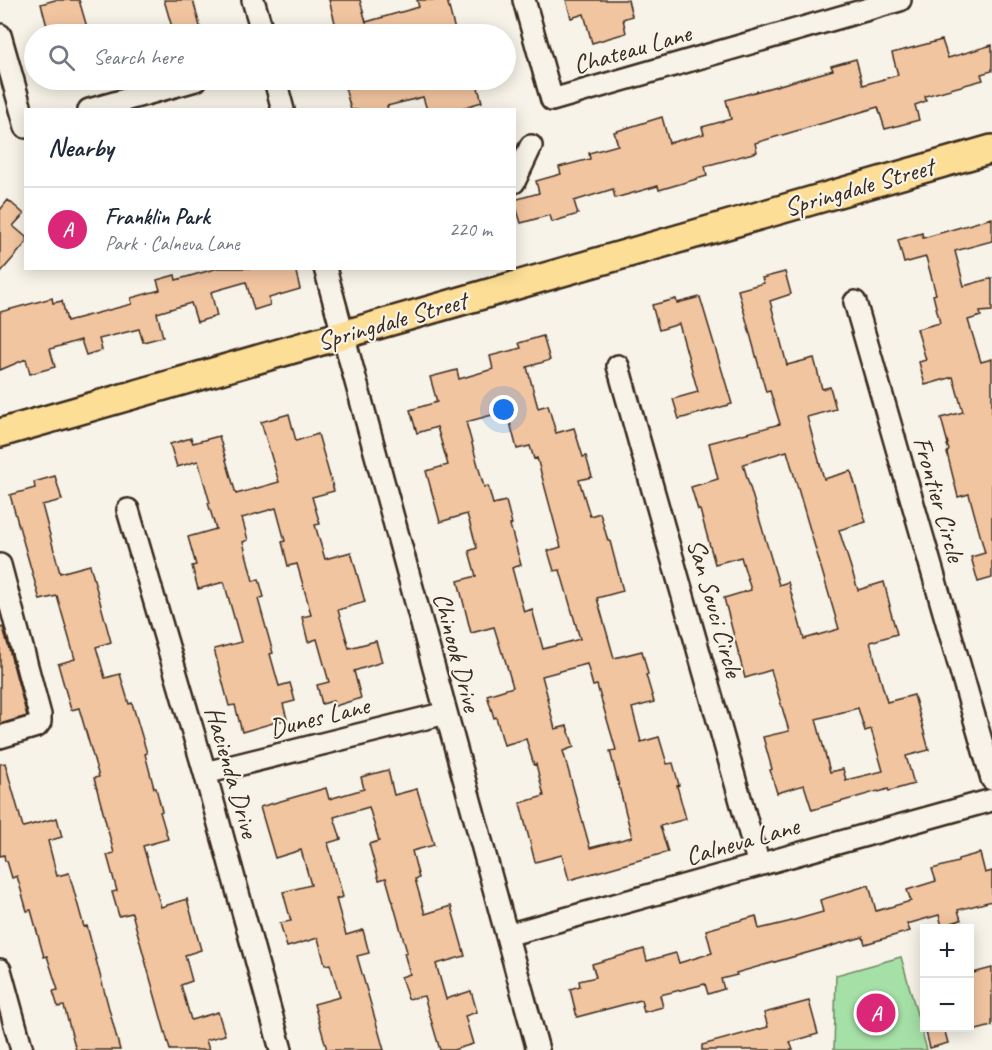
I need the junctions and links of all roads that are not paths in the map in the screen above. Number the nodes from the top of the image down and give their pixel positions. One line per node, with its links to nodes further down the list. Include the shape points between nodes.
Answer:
1 (253, 0): 4 (street)
2 (524, 0): 3 (street, Chateau Lane, via 552,100)
3 (900, 0)
4 (260, 24)
5 (0, 35): 10 (street)
6 (160, 90): 8 (street)
7 (278, 90): 9 (street)
8 (96, 108)
9 (282, 108)
10 (24, 120)
11 (531, 146): 13 (street)
12 (992, 149): 16 (main road, Springdale Street)
13 (516, 178)
14 (326, 270): 16 (street, Chinook Drive)
15 (855, 303): 24 (street, Frontier Circle)
16 (342, 335): 18 (main road, Springdale Street); 21 (street, Chinook Drive)
17 (618, 366): 26 (street, San Souci Circle)
18 (0, 432)
19 (128, 510): 23 (street, Hacienda Drive)
20 (0, 565): 22 (street, via 40,722)
21 (446, 713): 23 (street, Dunes Lane); 27 (street, Chinook Drive)
22 (0, 737)
23 (205, 773): 30 (street, Hacienda Drive)
24 (992, 780)
25 (992, 800): 26 (street, Calneva Lane)
26 (759, 865): 27 (street, Calneva Lane)
27 (507, 935): 31 (street, Chinook Drive)
28 (0, 970): 29 (street)
29 (22, 1050)
30 (281, 1050)
31 (538, 1050)

